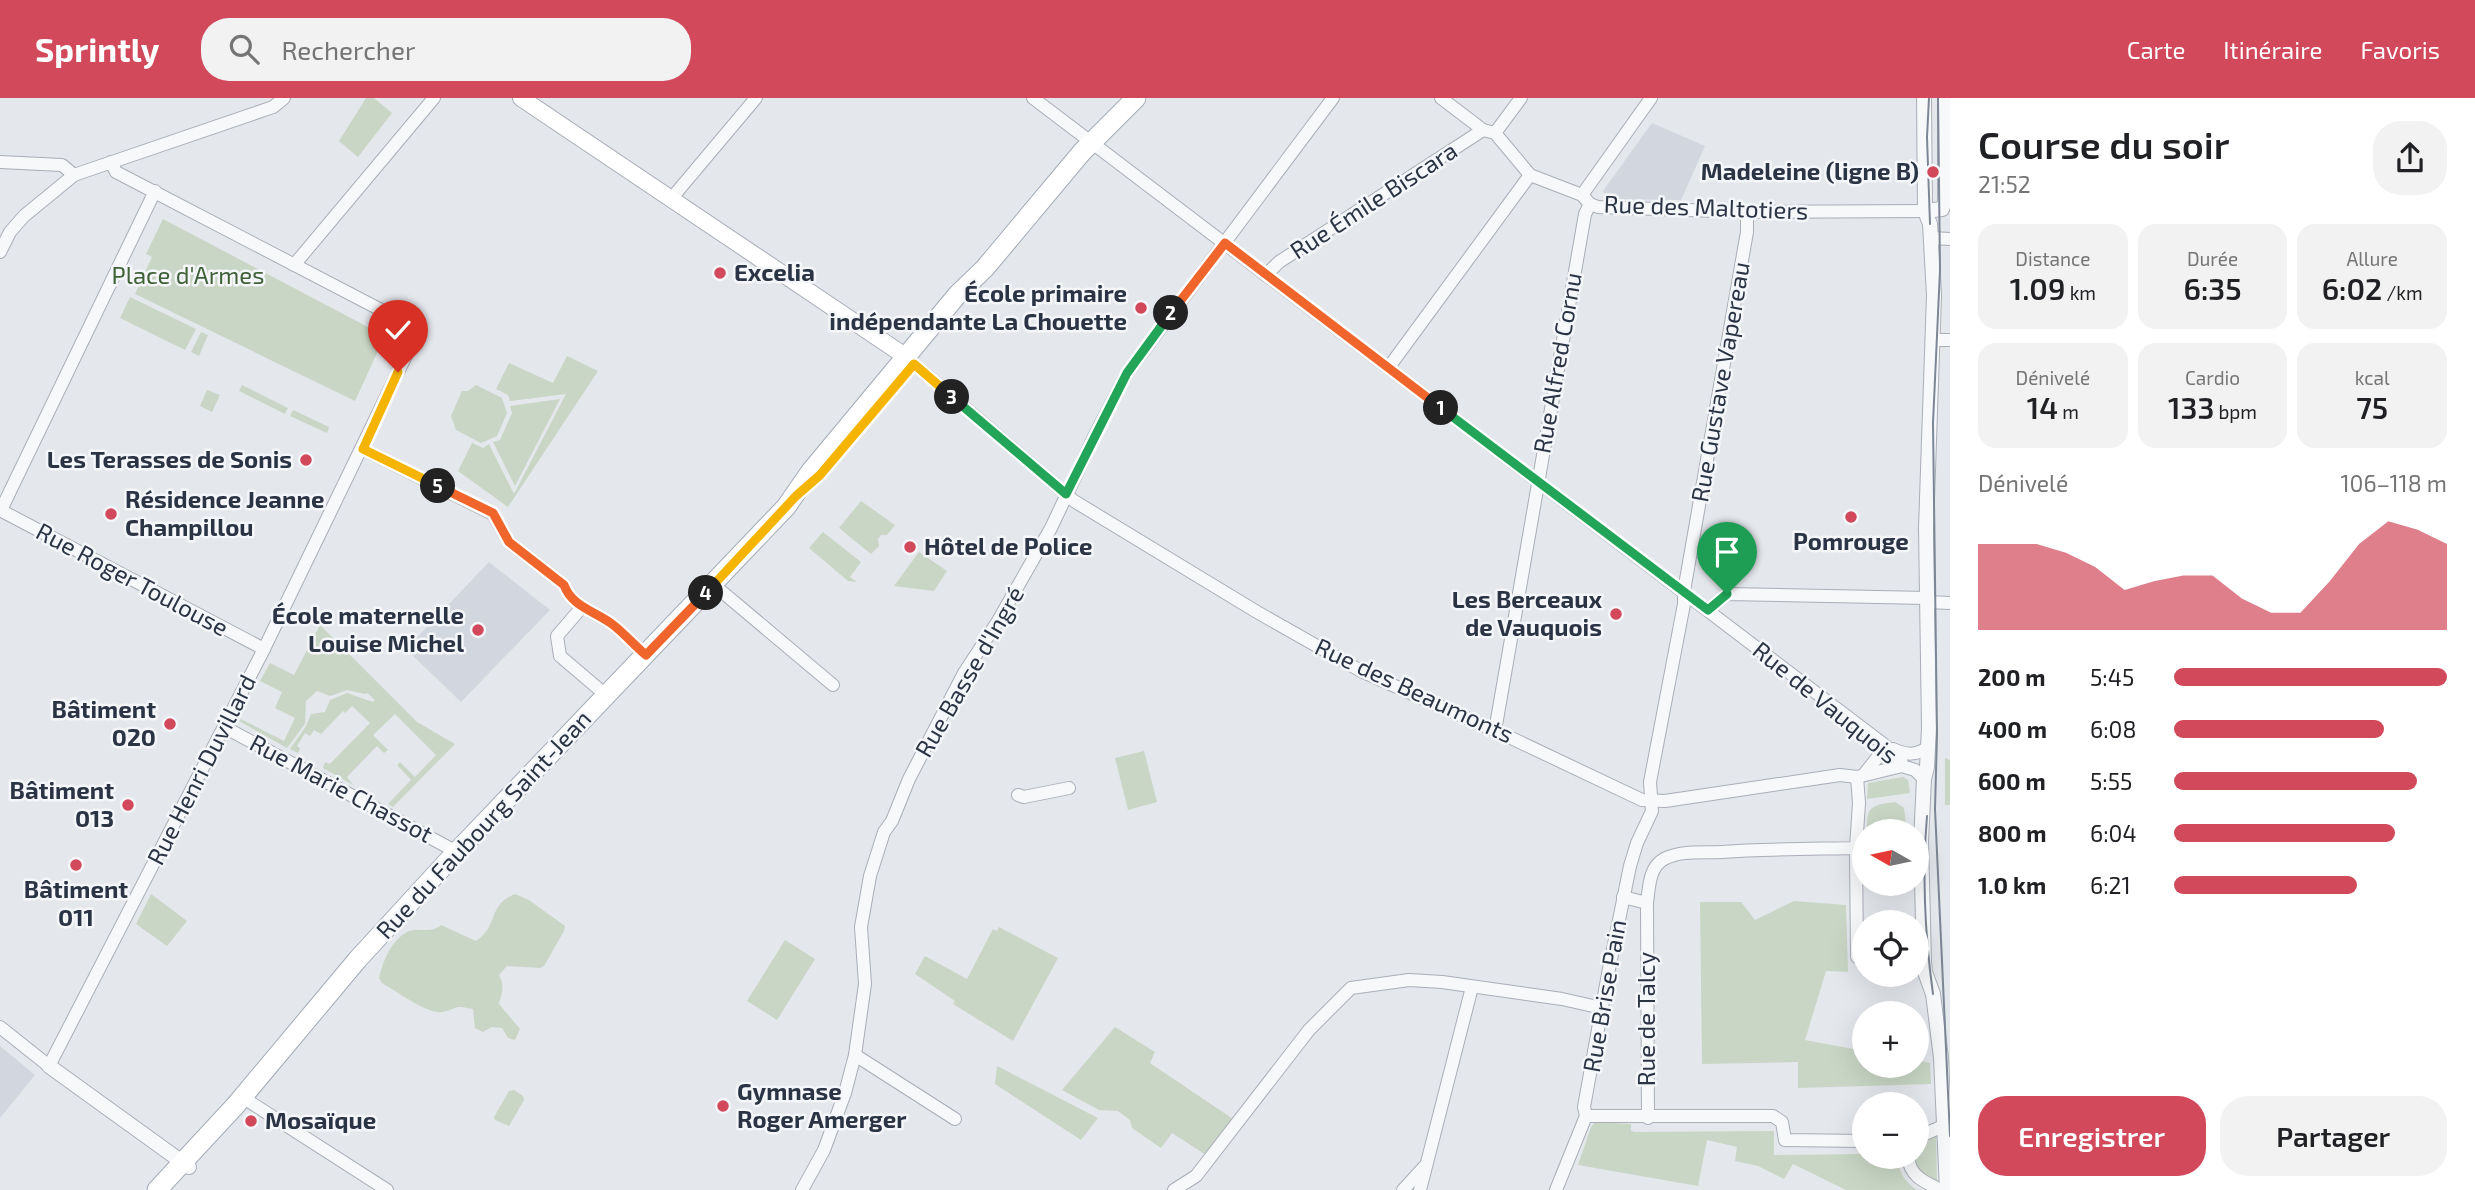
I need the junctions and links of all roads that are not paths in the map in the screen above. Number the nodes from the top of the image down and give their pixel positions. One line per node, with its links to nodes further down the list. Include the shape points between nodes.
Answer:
1 (284, 98): 17 (street, via 273,107)
2 (434, 98): 28 (street)
3 (521, 98): 21 (main road)
4 (756, 98): 21 (street)
5 (1033, 98): 14 (street, Rue de Vauquois)
6 (1136, 98): 14 (main road, Rue du Faubourg Saint-Jean)
7 (1333, 98): 26 (street, Rue Basse d'Ingré)
8 (1441, 98): 13 (street, Rue des Maltotiers)
9 (1521, 98): 13 (street)
10 (1651, 98): 22 (street)
11 (1924, 98): 24 (street)
12 (1945, 98): 15 (street)
13 (1489, 131): 19 (street, Rue des Maltotiers); 29 (street, Rue Émile Biscara, via 1279,262)
14 (1092, 141): 26 (street, Rue de Vauquois); 32 (main road, Rue du Faubourg Saint-Jean, via 968,294)
15 (1948, 155): 24 (street, via 1945,202)
16 (0, 162): 18 (street, via 62,165)
17 (111, 162): 18 (street); 20 (street, via 116,172)
18 (74, 174): 27 (street, via 24,216)
19 (1530, 175): 22 (street, Rue des Maltotiers); 33 (street)
20 (155, 191): 28 (street); 38 (street)
21 (671, 199): 32 (main road)
22 (1586, 199): 23 (street, Rue des Maltotiers, via 1604,208); 35 (street, Rue Alfred Cornu)
23 (1747, 212): 24 (street, Rue des Maltotiers); 40 (street, Rue Gustave Vapereau)
24 (1928, 225): 25 (street, Rue des Maltotiers); 30 (street)
25 (1950, 239)
26 (1225, 243): 29 (street, Rue de Vauquois); 36 (street, Rue Basse d'Ingré, via 1127,373)
27 (0, 252)
28 (294, 265): 34 (street, Rue Henri Duvillard, via 408,324 415,332)
29 (1266, 275): 33 (street, Rue de Vauquois)
30 (1933, 340): 31 (street); 41 (street)
31 (1950, 340)
32 (904, 362): 36 (street, Rue des Beaumonts); 37 (main road, Rue du Faubourg Saint-Jean, via 811,471); 37 (main road, Rue du Faubourg Saint-Jean, via 839,453)
33 (1389, 367): 35 (street, Rue de Vauquois)
34 (363, 449): 43 (street, via 493,513 509,542 564,585); 45 (street, Rue Henri Duvillard)
35 (1537, 482): 40 (street, Rue de Vauquois); 50 (street, Rue Alfred Cornu)
36 (1066, 494): 50 (street, Rue des Beaumonts, via 1361,671); 67 (street, Rue Basse d'Ingré, via 1031,564 964,673 878,845 861,927 865,984)
37 (796, 496): 39 (main road, Rue du Faubourg Saint-Jean)
38 (1, 510): 45 (street, Rue Roger Toulouse)
39 (713, 585): 46 (main road, Rue du Faubourg Saint-Jean); 47 (street)
40 (1684, 591): 44 (street, Rue de Vauquois); 58 (street, Rue Gustave Vapereau, via 1650,782)
41 (1927, 600): 42 (street); 44 (street, via 1727,594); 52 (street)
42 (1950, 603)
43 (582, 607): 46 (street, via 610,622); 48 (street, via 557,636 560,656)
44 (1708, 610): 51 (street, Rue de Vauquois)
45 (264, 649): 49 (street, Rue Henri Duvillard)
46 (646, 655): 48 (main road, Rue du Faubourg Saint-Jean)
47 (833, 685)
48 (605, 697): 61 (main road, Rue du Faubourg Saint-Jean)
49 (224, 727): 61 (street, Rue Marie Chassot); 68 (street, Rue Henri Duvillard)
50 (1495, 731): 58 (street, Rue des Beaumonts)
51 (1883, 745): 52 (street, via 1907,754); 53 (street, Rue de Vauquois); 54 (street)
52 (1928, 747): 55 (street)
53 (1902, 766): 54 (street, Rue des Beaumonts); 55 (street, Rue de Vauquois)
54 (1861, 775): 58 (street, Rue des Beaumonts); 59 (street)
55 (1924, 779): 73 (street, via 1924,957 1941,1058)
56 (1069, 788): 57 (street)
57 (1018, 795)
58 (1651, 801): 62 (street, Rue Brise Pain, via 1652,811 1637,843)
59 (1859, 819)
60 (1852, 848): 63 (street, Rue de Talcy, via 1681,854 1656,867)
61 (457, 852): 69 (main road, Rue du Faubourg Saint-Jean, via 358,959)
62 (1623, 897): 63 (street); 65 (street, Rue Brise Pain)
63 (1647, 903): 71 (street, Rue de Talcy)
64 (1472, 986): 65 (street); 77 (street); 83 (street, via 1409,979 1351,988 1308,1030 1196,1177)
65 (1602, 1008): 70 (street, Rue Brise Pain)
66 (0, 1027): 68 (street)
67 (855, 1055): 72 (street); 82 (street, Rue Basse d'Ingré, via 824,1150)
68 (49, 1066): 78 (street)
69 (242, 1097): 78 (main road, Rue du Faubourg Saint-Jean); 81 (street)
70 (1586, 1116): 71 (street); 86 (street, Rue Brise Pain)
71 (1648, 1118): 75 (street, via 1773,1116 1782,1122 1785,1140)
72 (955, 1119)
73 (1943, 1126): 74 (street); 76 (street)
74 (1929, 1132)
75 (1852, 1141)
76 (1947, 1149): 87 (street)
77 (1426, 1164): 84 (street); 85 (street)
78 (177, 1169): 80 (main road, Rue du Faubourg Saint-Jean)
79 (1910, 1169): 87 (street)
80 (157, 1190)
81 (387, 1190)
82 (802, 1190)
83 (1174, 1190)
84 (1403, 1190)
85 (1420, 1190)
86 (1556, 1190)
87 (1944, 1190)

